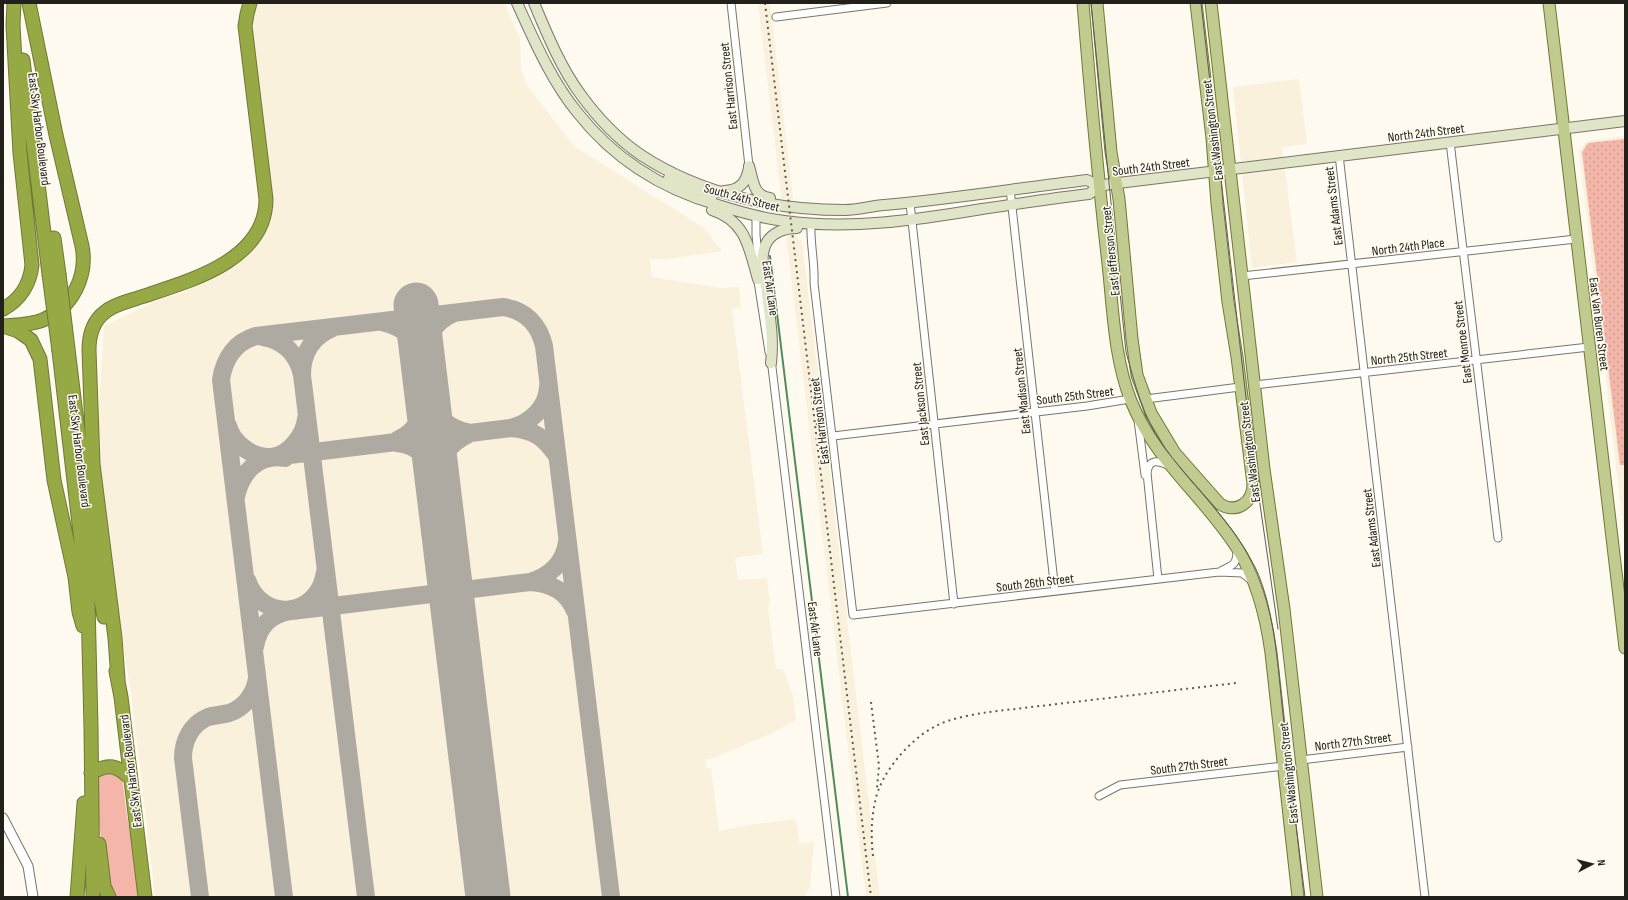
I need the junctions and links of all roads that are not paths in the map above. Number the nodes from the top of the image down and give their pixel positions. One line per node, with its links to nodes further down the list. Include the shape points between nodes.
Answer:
1 (15, 3): 39 (highway, East Sky Harbor Boulevard); 42 (highway, via 13,25 20,153 32,265 23,291)
2 (24, 3): 39 (highway, East Sky Harbor Boulevard)
3 (29, 3): 43 (highway, via 54,129 82,246 83,263 81,276 72,295 58,311 33,323)
4 (250, 3): 74 (highway, via 245,26 266,198 261,226 246,248 214,269 183,283 106,310 95,323 90,337 92,452)
5 (517, 3): 22 (main road, South 24th Street, via 547,66 576,112 606,144)
6 (534, 3): 19 (main road, South 24th Street, via 581,95 601,119)
7 (731, 3): 21 (street, East Harrison Street)
8 (886, 3): 14 (street)
9 (1082, 3): 15 (main road, East Jefferson Street)
10 (1196, 3): 24 (main road, East Washington Street)
11 (1211, 3): 23 (main road, East Washington Street)
12 (1549, 3): 17 (main road, East Van Buren Street)
13 (1097, 7): 15 (main road, East Jefferson Street); 25 (main road, East Jefferson Street, via 1111,152)
14 (776, 17)
15 (1090, 90): 26 (main road, East Jefferson Street)
16 (1625, 121): 17 (main road, North 24th Street)
17 (1563, 128): 18 (main road, North 24th Street); 36 (main road, East Van Buren Street)
18 (1450, 142): 20 (main road, North 24th Street); 37 (street, East Monroe Street)
19 (640, 154): 28 (main road, South 24th Street, via 672,172); 33 (main road, via 652,168 664,175 696,191 745,207)
20 (1339, 155): 23 (main road, North 24th Street); 38 (street, East Adams Street)
21 (749, 166): 28 (main road, via 746,179 741,186); 31 (main road, via 756,190 761,196 802,203)
22 (637, 169): 33 (main road, South 24th Street, via 687,195); 41 (main road, via 658,187 724,214 732,220 745,238)
23 (1230, 170): 24 (main road, South 24th Street); 40 (main road, East Washington Street)
24 (1214, 172): 25 (main road, South 24th Street); 50 (main road, East Washington Street)
25 (1117, 184): 26 (main road, South 24th Street); 52 (main road, East Jefferson Street, via 1135,364)
26 (1099, 186): 27 (main road, South 24th Street, via 1087,180); 30 (main road, South 24th Street, via 1089,194); 51 (main road, East Jefferson Street, via 1117,344)
27 (1010, 189): 29 (main road, South 24th Street); 30 (street, East Madison Street)
28 (721, 191): 32 (main road, South 24th Street, via 789,207)
29 (910, 203): 31 (main road, South 24th Street); 34 (street, East Jackson Street)
30 (1012, 204): 34 (main road, South 24th Street); 53 (street, East Madison Street)
31 (870, 206): 32 (main road, South 24th Street)
32 (846, 210): 33 (main road, via 839,213 812,214 769,210)
33 (754, 215): 35 (main road, South 24th Street); 41 (street, East Air Lane, via 752,236); 47 (street, East Air Lane)
34 (912, 220): 35 (main road, South 24th Street); 55 (street, East Jackson Street)
35 (810, 226): 47 (main road, via 785,228 770,238 764,247 762,258 773,347); 57 (street, East Harrison Street, via 814,283)
36 (1576, 239): 37 (street, North 24th Place); 44 (main road, East Van Buren Street)
37 (1463, 252): 38 (street, North 24th Place); 46 (street, East Monroe Street)
38 (1352, 265): 40 (street, North 24th Place); 48 (street, East Adams Street)
39 (54, 274): 45 (highway, East Sky Harbor Boulevard, bridge)
40 (1242, 276): 49 (main road, East Washington Street)
41 (758, 279): 47 (street, East Air Lane)
42 (3, 309)
43 (3, 326): 71 (highway, via 27,336 34,344 40,359 58,500 75,577 79,612)
44 (1589, 347): 46 (street, North 25th Street); 72 (main road, East Van Buren Street)
45 (63, 350): 71 (highway, East Sky Harbor Boulevard, via 86,585); 74 (highway, East Sky Harbor Boulevard, via 95,568)
46 (1476, 360): 48 (street, North 25th Street); 62 (street, East Monroe Street)
47 (772, 363): 88 (street, East Air Lane)
48 (1364, 373): 49 (street, North 25th Street); 75 (street, East Adams Street)
49 (1255, 385): 63 (main road, East Washington Street)
50 (1240, 387): 52 (street); 56 (main road, East Washington Street)
51 (1130, 399): 53 (street, South 25th Street); 54 (main road, East Jefferson Street)
52 (1146, 399): 59 (main road, East Jefferson Street, via 1175,453)
53 (1035, 412): 55 (street, South 25th Street); 68 (street, East Madison Street)
54 (1138, 416): 58 (main road, East Jefferson Street, via 1148,436); 60 (street, East Jefferson Street, via 1143,469)
55 (934, 424): 57 (street, South 25th Street); 69 (street, East Jackson Street)
56 (1246, 432): 61 (main road, East Washington Street, via 1253,490 1249,499); 63 (main road, via 1257,457 1266,520)
57 (833, 436): 70 (street, East Harrison Street)
58 (1170, 466): 60 (street, East Jefferson Street, via 1158,461 1152,463 1147,469); 64 (main road, East Jefferson Street)
59 (1193, 474): 61 (main road, East Jefferson Street, via 1220,504 1229,508); 64 (main road, East Jefferson Street, via 1209,506 1233,536)
60 (1147, 482): 66 (street, East Jefferson Street)
61 (1239, 507)
62 (1498, 538)
63 (1273, 541): 76 (main road, East Washington Street, via 1284,609)
64 (1237, 548): 65 (street, South 26th Street, via 1236,562); 67 (main road, East Jefferson Street)
65 (1219, 572): 66 (street, South 26th Street); 67 (street, South 26th Street, via 1242,573)
66 (1158, 578): 68 (street, South 26th Street)
67 (1254, 582): 73 (main road, East Jefferson Street, via 1266,619)
68 (1055, 591): 69 (street, South 26th Street)
69 (954, 604): 70 (street, South 26th Street)
70 (853, 615)
71 (89, 647): 78 (highway, East Sky Harbor Boulevard)
72 (1625, 648)
73 (1271, 653): 77 (main road, East Washington Street)
74 (118, 679): 79 (highway, East Sky Harbor Boulevard)
75 (1408, 747): 76 (street, North 27th Street); 91 (street, East Adams Street)
76 (1301, 760): 90 (main road, East Washington Street)
77 (1284, 766): 80 (street, South 27th Street, via 1120,785); 89 (main road, East Washington Street)
78 (91, 775): 79 (highway, via 103,767 115,767); 81 (highway, East Sky Harbor Boulevard); 84 (highway, via 84,806)
79 (130, 779): 87 (highway, East Sky Harbor Boulevard)
80 (1099, 796)
81 (92, 802): 85 (highway, East Sky Harbor Boulevard); 86 (highway, via 104,886)
82 (3, 818): 83 (street, via 28,866)
83 (33, 897)
84 (77, 897)
85 (92, 897)
86 (109, 897)
87 (145, 897)
88 (836, 897)
89 (1298, 897)
90 (1317, 897)
91 (1425, 897)

